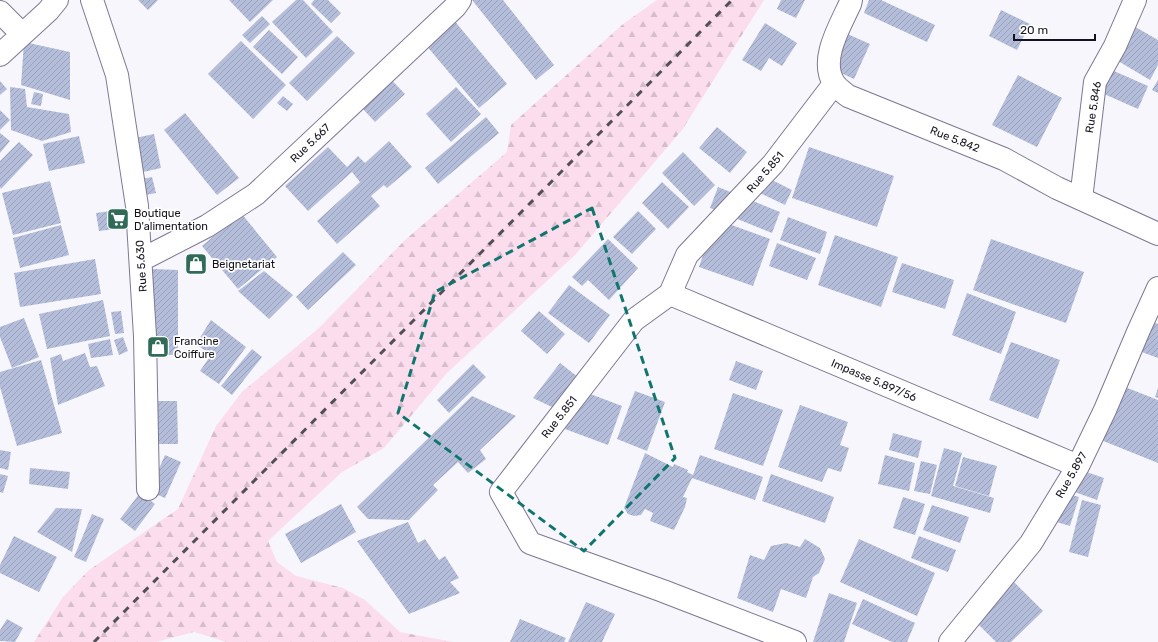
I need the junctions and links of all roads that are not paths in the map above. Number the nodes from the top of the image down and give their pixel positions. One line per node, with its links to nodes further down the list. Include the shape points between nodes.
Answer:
1 (57, 0): 7 (street)
2 (92, 0): 12 (street, Rue 5.630, via 118,75 137,206)
3 (460, 0): 12 (street, Rue 5.667, via 256,194 207,226)
4 (851, 0): 9 (street, via 832,41 828,71)
5 (1135, 0): 10 (street, Rue 5.846, via 1115,46 1095,82)
6 (0, 12): 7 (street)
7 (22, 34): 8 (street)
8 (0, 55)
9 (834, 84): 10 (street, Rue 5.842, via 848,96 1004,159); 14 (street, Rue 5.851, via 773,164 687,255)
10 (1081, 199): 11 (street, Rue 5.842)
11 (1158, 234)
12 (140, 260): 16 (street, Rue 5.630, via 145,336)
13 (1158, 288): 15 (street, Rue 5.897)
14 (670, 294): 15 (street, Impasse 5.897/56); 17 (street, Rue 5.851, via 634,320 501,492 530,543)
15 (1078, 466): 18 (street, Rue 5.897, via 1031,543)
16 (148, 489)
17 (795, 642)
18 (950, 642)

